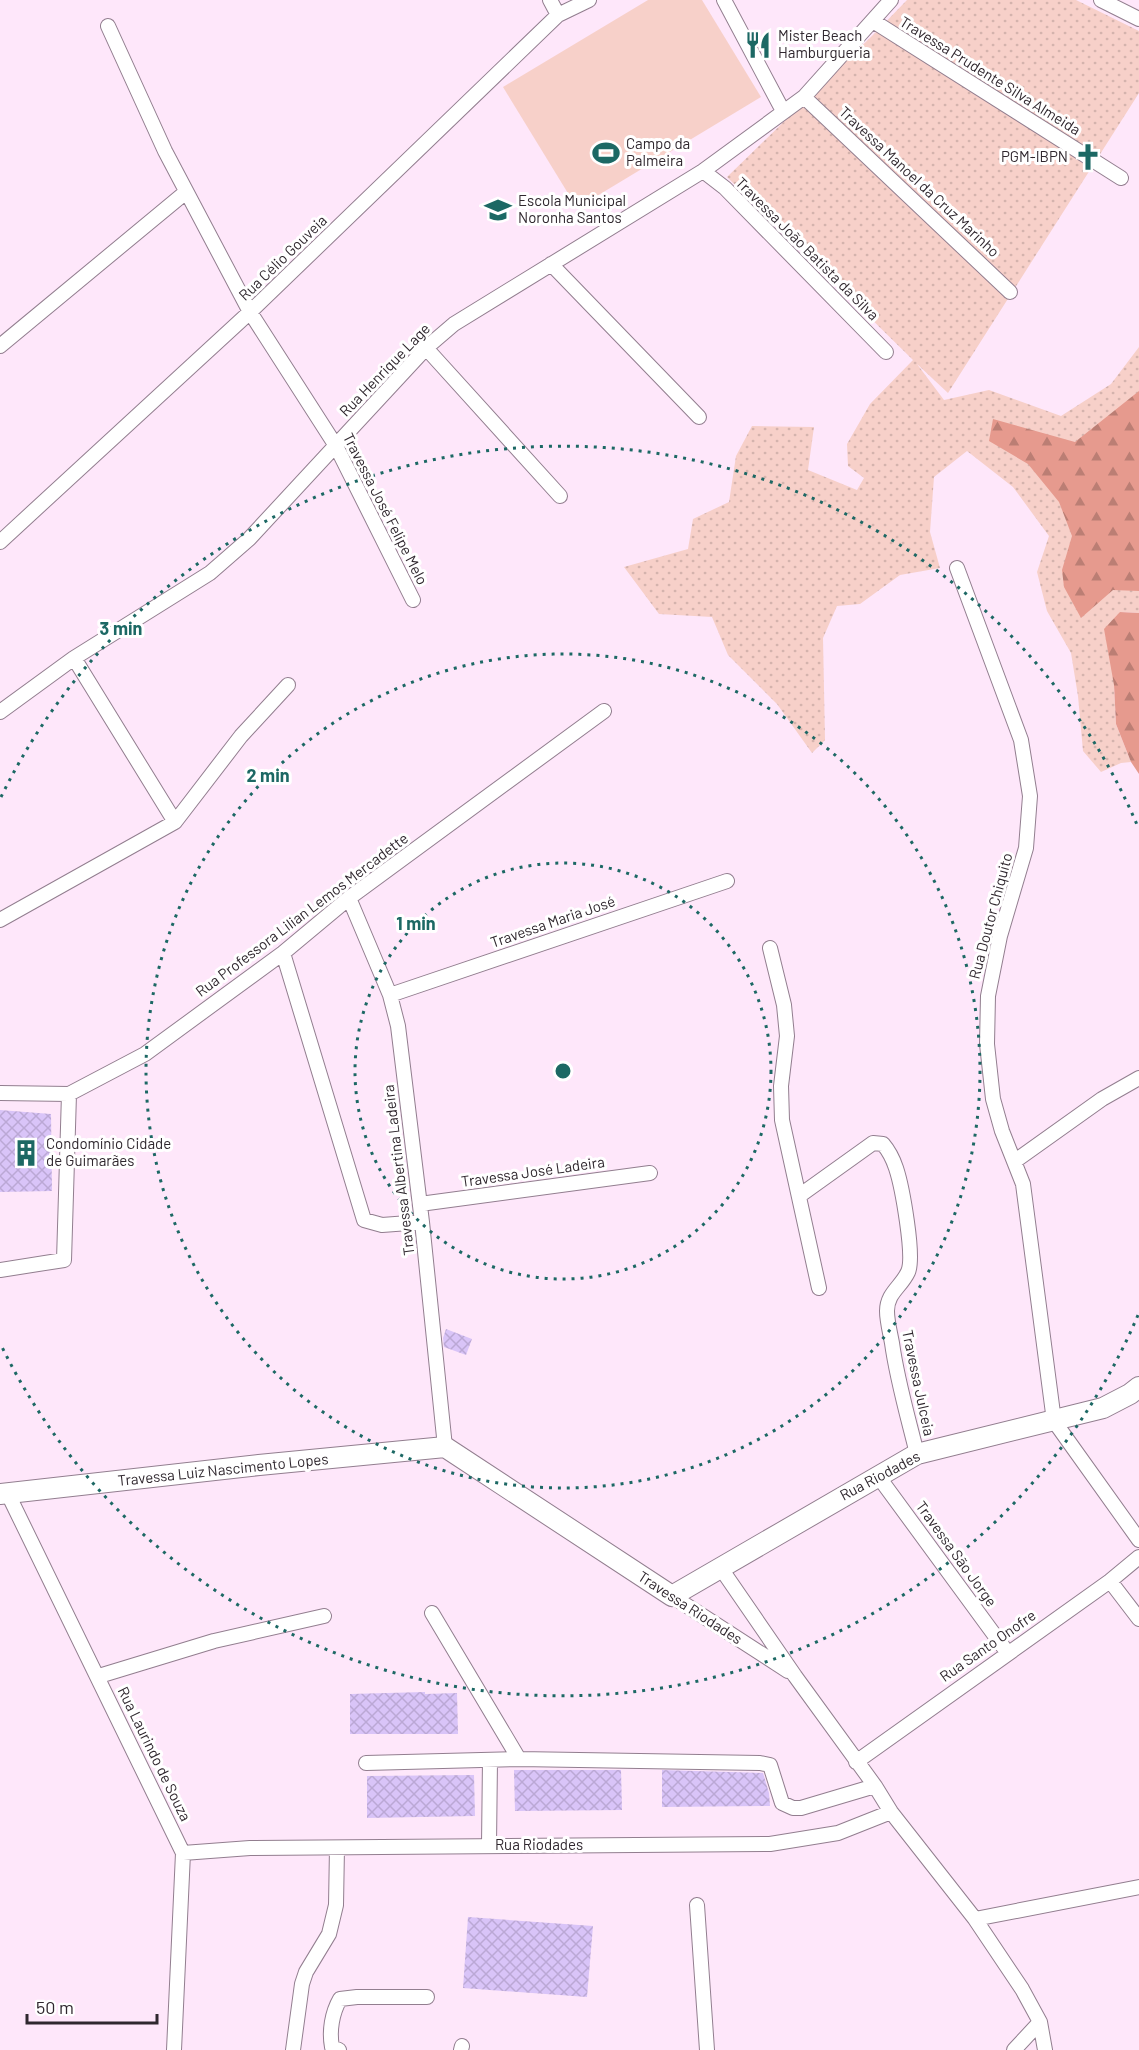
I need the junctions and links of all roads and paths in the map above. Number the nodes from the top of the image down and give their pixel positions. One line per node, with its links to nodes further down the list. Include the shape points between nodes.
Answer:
1 (550, 0): 6 (street)
2 (589, 0): 6 (street, Rua Célio Gouveia)
3 (724, 0): 11 (street)
4 (891, 0): 8 (street, Rua Henrique Lage)
5 (1101, 0): 7 (street)
6 (558, 15): 17 (street, Rua Célio Gouveia)
7 (1139, 19)
8 (873, 21): 10 (street, Rua Henrique Lage); 13 (street, Travessa Prudente Silva Almeida)
9 (108, 26): 14 (street, Travessa José Felipe Melo)
10 (804, 97): 11 (street, Rua Henrique Lage); 16 (street, Travessa Manoel da Cruz Marinho)
11 (783, 111): 12 (street, Rua Henrique Lage)
12 (704, 171): 15 (street, Rua Henrique Lage); 20 (street, Travessa João Batista da Silva)
13 (1121, 177)
14 (186, 192): 17 (street, Travessa José Felipe Melo); 18 (street)
15 (551, 264): 19 (street, Rua Henrique Lage, via 454,324); 21 (street)
16 (1010, 292)
17 (250, 312): 22 (street, Travessa José Felipe Melo); 24 (street, Rua Célio Gouveia)
18 (0, 346)
19 (426, 348): 22 (street, Rua Henrique Lage); 23 (street)
20 (886, 352)
21 (699, 417)
22 (336, 446): 26 (street, Travessa José Felipe Melo); 27 (street, Rua Henrique Lage, via 249,539 210,573)
23 (560, 496)
24 (0, 542)
25 (957, 568): 41 (street, Rua Doutor Chiquito, via 1021,740 1030,796 1026,848 1000,936 988,996 987,1044 993,1099)
26 (413, 600)
27 (74, 658): 30 (street, Rua Henrique Lage); 31 (street)
28 (288, 685): 31 (street, via 241,736)
29 (604, 711): 33 (street, Rua Professora Lilian Lemos Mercadette)
30 (0, 712)
31 (175, 822): 34 (street)
32 (727, 881): 37 (street, Travessa Maria José)
33 (350, 898): 36 (street, Rua Professora Lilian Lemos Mercadette); 37 (street, Travessa Albertina Ladeira)
34 (0, 920)
35 (770, 948): 43 (street, via 787,1036 781,1086 782,1120)
36 (284, 952): 40 (street, Rua Professora Lilian Lemos Mercadette, via 145,1054); 45 (street, via 364,1220 382,1225)
37 (390, 995): 44 (street, Travessa Albertina Ladeira, via 398,1026)
38 (1139, 1078): 41 (street, via 1102,1099)
39 (0, 1093): 40 (street, Rua Professora Lilian Lemos Mercadette)
40 (69, 1094): 46 (street, via 64,1260)
41 (1015, 1161): 49 (street, Rua Doutor Chiquito, via 1024,1194)
42 (650, 1173): 44 (street, Travessa José Ladeira)
43 (799, 1196): 47 (street); 51 (street, Travessa Julceia, via 873,1143 884,1144 890,1152 905,1209 910,1259 909,1270 891,1294 887,1314 896,1371)
44 (420, 1204): 45 (street, Travessa Albertina Ladeira)
45 (423, 1222): 50 (street, Travessa Albertina Ladeira)
46 (0, 1270)
47 (819, 1288)
48 (1139, 1387): 49 (street, Rua Riodades, via 1103,1408)
49 (1054, 1421): 51 (street, Rua Riodades); 54 (street)
50 (446, 1447): 53 (street, Travessa Luiz Nascimento Lopes); 58 (street, Travessa Riodades)
51 (917, 1454): 52 (street, Rua Riodades)
52 (878, 1476): 56 (street, Rua Riodades); 62 (street, Travessa São Jorge)
53 (4, 1494): 63 (street, Rua Laurindo de Souza)
54 (1139, 1540)
55 (1139, 1557): 57 (street, Rua Santo Onofre)
56 (720, 1567): 58 (street, Rua Riodades); 64 (street)
57 (1110, 1581): 61 (street); 62 (street, Rua Santo Onofre)
58 (672, 1596): 64 (street, Travessa Riodades)
59 (432, 1613): 65 (street)
60 (324, 1616): 63 (street, via 214,1641)
61 (1139, 1619)
62 (1007, 1652): 67 (street, Rua Santo Onofre)
63 (99, 1676): 73 (street, Rua Laurindo de Souza)
64 (795, 1676): 67 (street, Travessa Riodades)
65 (519, 1759): 66 (street); 69 (street, via 765,1764 772,1768 782,1803 793,1808)
66 (490, 1760): 68 (street); 71 (street)
67 (856, 1762): 69 (street, Travessa Riodades)
68 (366, 1763)
69 (875, 1786): 70 (street, Travessa Riodades)
70 (891, 1812): 71 (street, Rua Riodades, via 838,1833 770,1844); 76 (street, Travessa Riodades)
71 (489, 1845): 72 (street, Rua Riodades)
72 (338, 1848): 73 (street, Rua Riodades); 80 (street, via 336,1905 329,1934 302,1984)
73 (183, 1853): 79 (street, Rua Laurindo de Souza)
74 (1139, 1887): 76 (street)
75 (697, 1905): 82 (street)
76 (975, 1919): 78 (street, Travessa Riodades)
77 (427, 1997): 81 (street, via 340,1999 334,2010 331,2041 332,2047)
78 (1040, 2022): 83 (street); 84 (street)
79 (174, 2050)
80 (293, 2050)
81 (339, 2050)
82 (706, 2050)
83 (1014, 2050)
84 (1045, 2050)

